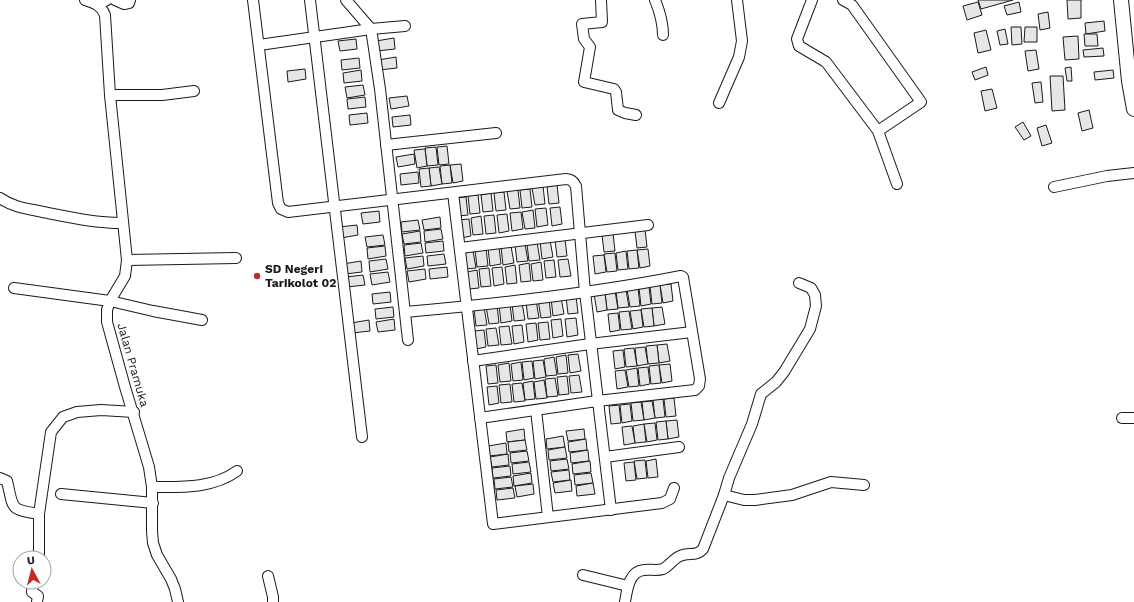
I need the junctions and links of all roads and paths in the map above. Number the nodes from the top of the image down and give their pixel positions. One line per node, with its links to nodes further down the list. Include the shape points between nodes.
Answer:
1 (85, 0): 13 (street, Jalan Pramuka)
2 (115, 0): 3 (street, via 124,4)
3 (130, 0)
4 (253, 0): 18 (street)
5 (310, 0): 17 (street)
6 (346, 0): 15 (street)
7 (601, 0): 23 (street, via 602,22 582,24 584,39 590,47 584,82 614,88 618,110)
8 (655, 0): 16 (street, via 661,14)
9 (738, 0): 21 (street, via 742,41 739,57)
10 (812, 0): 24 (street, via 796,39 799,46 826,62)
11 (843, 0): 24 (street, via 852,5 920,102)
12 (1121, 0): 22 (street)
13 (102, 2): 20 (street, Jalan Pramuka)
14 (405, 26): 15 (street)
15 (371, 29): 17 (street); 26 (street)
16 (663, 35)
17 (315, 37): 18 (street); 33 (street)
18 (259, 45): 33 (street, via 278,203 281,209 288,212)
19 (194, 91): 20 (street, via 162,95)
20 (110, 95): 34 (street, Jalan Pramuka)
21 (719, 103)
22 (1134, 109)
23 (636, 116)
24 (878, 131): 28 (street)
25 (496, 133): 26 (street)
26 (386, 146): 32 (street)
27 (1134, 173): 29 (street)
28 (897, 184)
29 (1054, 187)
30 (453, 193): 32 (street); 36 (street, via 570,180 576,186); 37 (street)
31 (0, 198): 34 (street, via 14,206 101,223)
32 (392, 199): 33 (street); 45 (street)
33 (334, 206): 57 (street)
34 (122, 223): 39 (street, Jalan Pramuka)
35 (648, 225): 36 (street)
36 (580, 234): 37 (street); 42 (street)
37 (460, 248): 44 (street)
38 (236, 258): 39 (street)
39 (127, 260): 43 (street, Jalan Pramuka, via 125,276)
40 (799, 284): 66 (street, via 810,288 815,295 816,306 810,329 784,372 761,394)
41 (14, 288): 43 (street)
42 (585, 292): 44 (street); 47 (street, via 681,276 684,279); 49 (street)
43 (110, 301): 46 (street); 53 (street, Jalan Pramuka, via 107,322)
44 (466, 306): 45 (street); 50 (street)
45 (405, 312): 48 (street)
46 (202, 320)
47 (692, 332): 49 (street); 51 (street, via 700,379 700,386 695,390)
48 (408, 340)
49 (590, 344): 50 (street); 51 (street)
50 (473, 361): 54 (street)
51 (597, 401): 52 (street); 59 (street)
52 (536, 410): 54 (street); 70 (street)
53 (134, 412): 63 (street, Jalan Pramuka); 69 (street, via 101,410 77,412 63,417 51,432)
54 (480, 418): 70 (street, via 493,524)
55 (1122, 418): 56 (street)
56 (1134, 418)
57 (362, 436)
58 (679, 447): 59 (street)
59 (605, 457): 68 (street)
60 (237, 471): 63 (street, via 215,482 202,485)
61 (0, 478): 69 (street, via 7,482 13,506 18,511)
62 (864, 485): 66 (street, via 831,482 792,495 755,500)
63 (152, 487): 67 (street, Jalan Pramuka)
64 (674, 488): 68 (street, via 670,499 662,503)
65 (62, 494): 67 (street)
66 (724, 495): 74 (street, via 700,552 680,556 661,569 642,570 631,578)
67 (153, 503): 77 (street, Jalan Pramuka, via 153,543 171,579)
68 (611, 510): 70 (street)
69 (39, 514): 71 (street)
70 (548, 517)
71 (39, 550)
72 (583, 575): 74 (street)
73 (268, 576): 78 (street)
74 (628, 586): 79 (street)
75 (32, 590): 76 (street, via 38,596)
76 (37, 602)
77 (178, 602)
78 (273, 602)
79 (625, 602)

